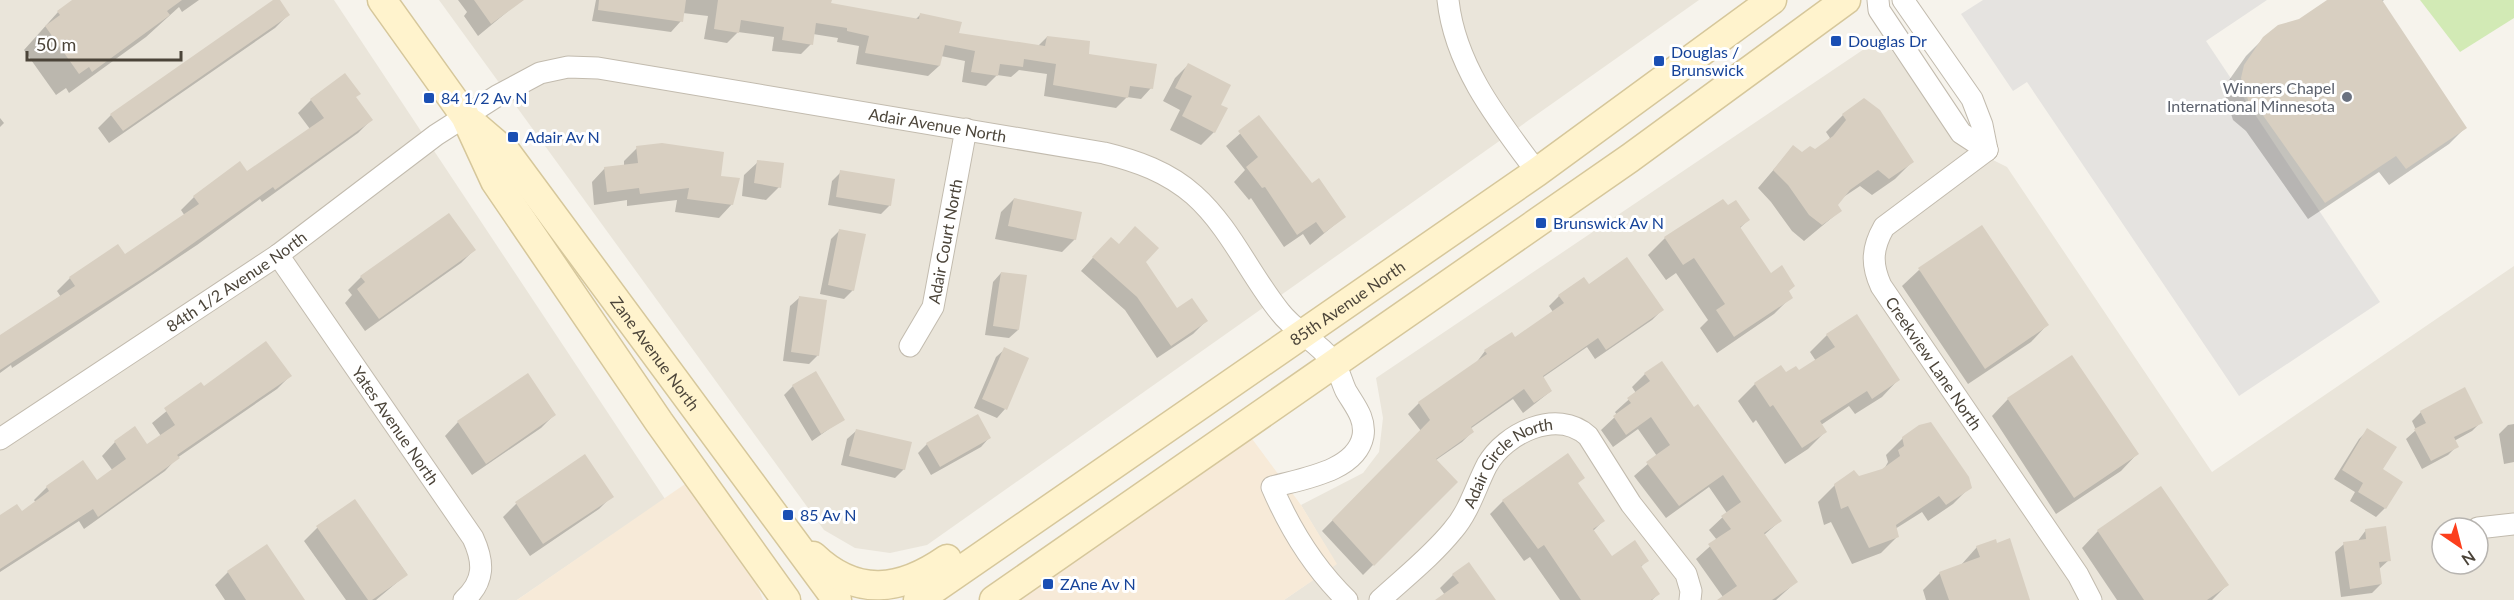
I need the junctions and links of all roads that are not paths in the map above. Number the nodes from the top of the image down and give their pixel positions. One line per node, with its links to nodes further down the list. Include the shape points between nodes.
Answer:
1 (382, 0): 7 (main road, Zane Avenue North)
2 (1448, 0): 10 (street, via 1450,24 1480,92)
3 (1772, 0): 10 (main road, 85th Avenue North)
4 (1846, 0): 14 (main road, via 1630,158)
5 (1878, 0): 9 (street, via 1879,10 1961,133)
6 (1903, 0): 9 (street, via 1972,99)
7 (465, 116): 8 (street, Adair Avenue North, via 540,73 568,67 609,70); 11 (street, 84th 1/2 Avenue North); 19 (main road, Zane Avenue North, via 507,153); 20 (main road, Zane Avenue North, via 495,181)
8 (966, 129): 12 (street, Adair Avenue North, via 1104,153 1137,162 1168,177 1194,196 1213,217 1281,314); 13 (street, Adair Court North, via 933,307)
9 (1987, 150): 30 (street, Creekview Lane North, via 1884,227 1875,242 1872,262 1881,286 2078,575)
10 (1537, 172): 12 (main road, 85th Avenue North)
11 (278, 255): 15 (street, 84th 1/2 Avenue North); 21 (street, Yates Avenue North, via 473,538 481,555 482,573 474,591)
12 (1304, 333): 14 (street, Adair Avenue North); 16 (main road, 85th Avenue North)
13 (910, 346)
14 (1335, 365): 26 (main road); 27 (street, Adair Avenue North, via 1363,423 1357,449 1344,462 1326,471 1272,487 1305,551)
15 (0, 439)
16 (1134, 451): 19 (main road, via 1086,465 924,575 903,584 871,585 839,575); 25 (main road, 85th Avenue North)
17 (2514, 524): 18 (street)
18 (2490, 527)
19 (791, 537): 24 (main road, Zane Avenue North)
20 (759, 563): 22 (main road); 23 (main road, Zane Avenue North)
21 (464, 600)
22 (770, 600)
23 (786, 600)
24 (837, 600)
25 (918, 600)
26 (994, 600)
27 (1347, 600)
28 (1380, 600): 29 (street, Adair Circle North, via 1455,528 1497,453 1525,432 1552,423 1568,423 1588,436 1631,504 1686,574)
29 (1690, 600)
30 (2091, 600)

